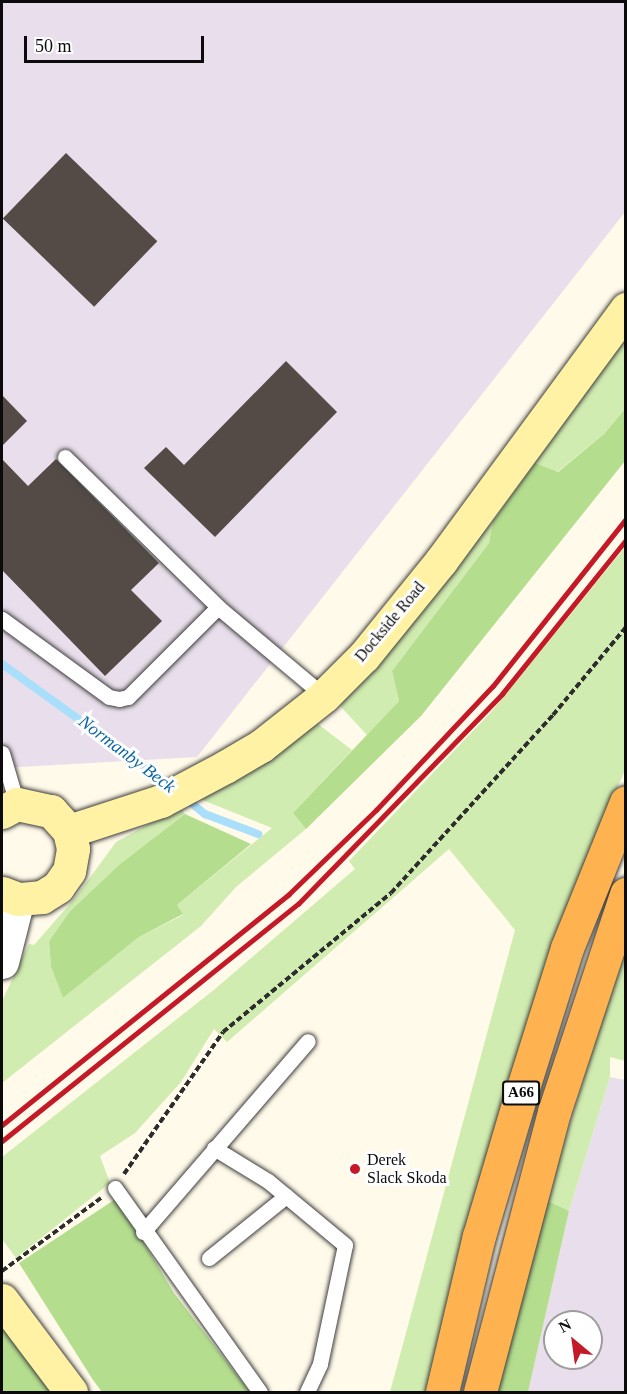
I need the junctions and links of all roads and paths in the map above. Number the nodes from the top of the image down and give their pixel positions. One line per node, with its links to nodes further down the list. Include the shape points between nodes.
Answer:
1 (626, 309): 6 (main road, Dockside Road, via 441,561 364,656)
2 (65, 457): 3 (lane)
3 (218, 606): 4 (lane, via 128,697 119,699 109,697); 6 (lane)
4 (2, 619)
5 (626, 627): 16 (path, via 391,893 223,1032 150,1130)
6 (324, 696): 10 (main road, Dockside Road, via 261,746 161,801)
7 (2, 753): 9 (lane)
8 (626, 802): 25 (highway, A66, via 567,948 521,1094 479,1236)
9 (9, 808): 10 (main road, via 51,811)
10 (69, 831): 12 (main road, via 73,849 69,871 58,887 42,897)
11 (626, 894): 26 (highway, A66, via 554,1112)
12 (10, 896): 13 (street)
13 (2, 962)
14 (308, 1041): 15 (lane)
15 (214, 1148): 17 (lane); 18 (lane)
16 (115, 1188): 18 (lane); 20 (path)
17 (286, 1196): 19 (lane); 24 (lane, via 345,1245 320,1364)
18 (143, 1232): 23 (lane)
19 (210, 1258)
20 (2, 1271)
21 (2, 1299): 22 (main road)
22 (71, 1392)
23 (260, 1392)
24 (307, 1392)
25 (442, 1392)
26 (480, 1392)

